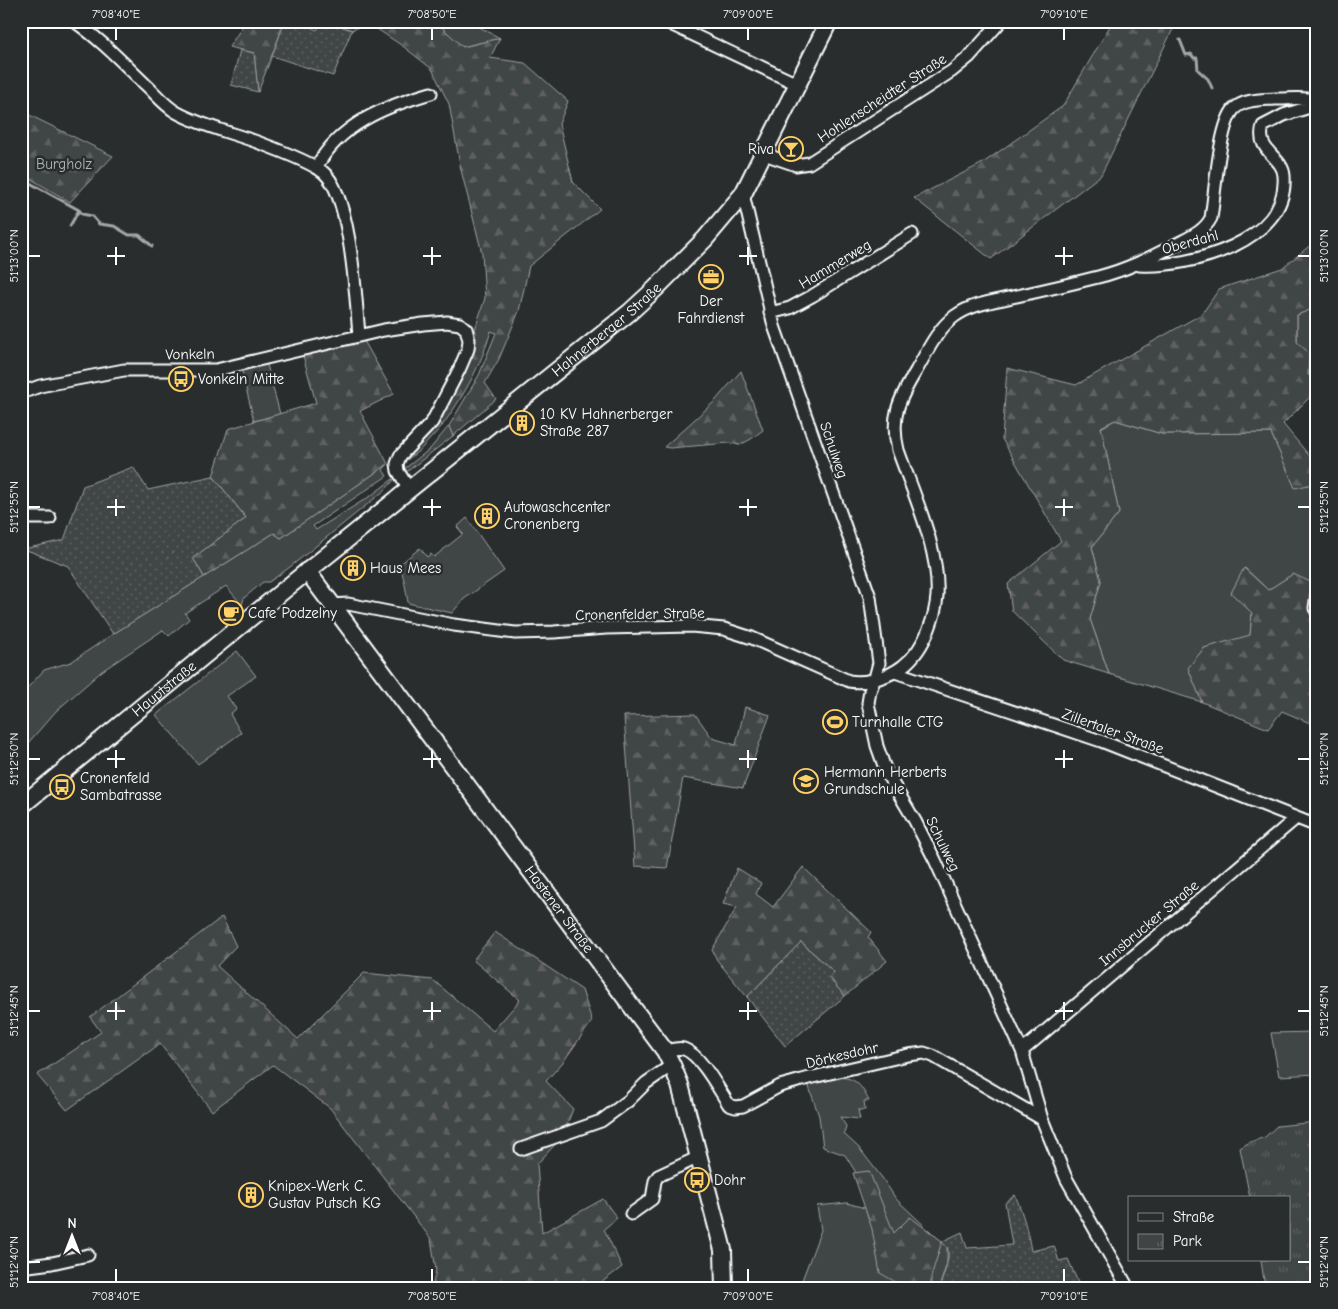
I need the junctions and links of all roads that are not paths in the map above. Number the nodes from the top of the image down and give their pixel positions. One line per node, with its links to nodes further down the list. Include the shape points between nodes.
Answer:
1 (74, 21): 9 (street, via 173,110 193,121 258,142)
2 (664, 21): 5 (street)
3 (829, 21): 5 (main road, Hahnerberger Straße)
4 (1001, 21): 8 (street, Hohlenscheidter Straße, via 952,71 810,163 796,165)
5 (797, 84): 8 (main road, Hahnerberger Straße)
6 (431, 93): 9 (street, via 368,116 333,144)
7 (1317, 100): 12 (street, Oberdahl, via 1260,100 1235,109 1228,121 1219,154 1208,223 1193,236); 12 (street, Oberdahl, via 1313,106 1263,126 1262,142 1283,170 1284,178 1282,200 1259,230 1249,238 1198,258 1163,265)
8 (764, 154): 10 (main road, Hahnerberger Straße)
9 (316, 168): 14 (street, via 330,180 341,206 351,250)
10 (743, 194): 13 (street, Schulweg); 16 (main road, Hahnerberger Straße, via 655,290)
11 (912, 234): 13 (street, Hammerweg, via 812,296 790,308)
12 (1138, 265): 23 (street, Cronenfelder Straße, via 1100,277 979,304 956,316 939,332 906,388 895,417 898,450 932,548 937,589 936,608 920,647 910,661)
13 (770, 313): 24 (street, Schulweg, via 870,597 879,662)
14 (359, 336): 15 (street, Vonkeln, via 216,370 124,370); 16 (street, Vonkeln, via 441,322 460,324 466,330 468,348 440,408 397,464)
15 (21, 392)
16 (409, 489): 19 (main road, Hahnerberger Straße)
17 (21, 518): 18 (street)
18 (50, 518)
19 (307, 571): 21 (main road, Hastener Straße); 25 (main road, Hauptstraße)
20 (1317, 594): 22 (street)
21 (332, 605): 24 (street, Cronenfelder Straße, via 348,604 453,625 515,633 606,628 714,628 752,638 849,681 858,683); 29 (main road, Hastener Straße)
22 (1317, 612)
23 (895, 672): 24 (street, Cronenfelder Straße); 26 (street, Zillertaler Straße, via 1102,741)
24 (875, 678): 28 (street, Schulweg, via 868,703 887,774 915,821)
25 (21, 806)
26 (1295, 818): 27 (street, Zillertaler Straße); 28 (street, Innsbrucker Straße)
27 (1317, 826)
28 (1022, 1051): 30 (street, Schulweg)
29 (668, 1058): 30 (street, Dörkesdohr, via 680,1048 691,1053 729,1105 735,1107 780,1086 924,1053); 31 (street, via 628,1101 601,1121); 32 (main road, Hastener Straße, via 680,1085)
30 (1042, 1119): 37 (street, Schulweg, via 1066,1178)
31 (521, 1149)
32 (699, 1157): 33 (street, via 658,1176 652,1199); 36 (main road, Hastener Straße, via 723,1250)
33 (631, 1214)
34 (88, 1255): 35 (street)
35 (21, 1267)
36 (724, 1288)
37 (1128, 1288)

